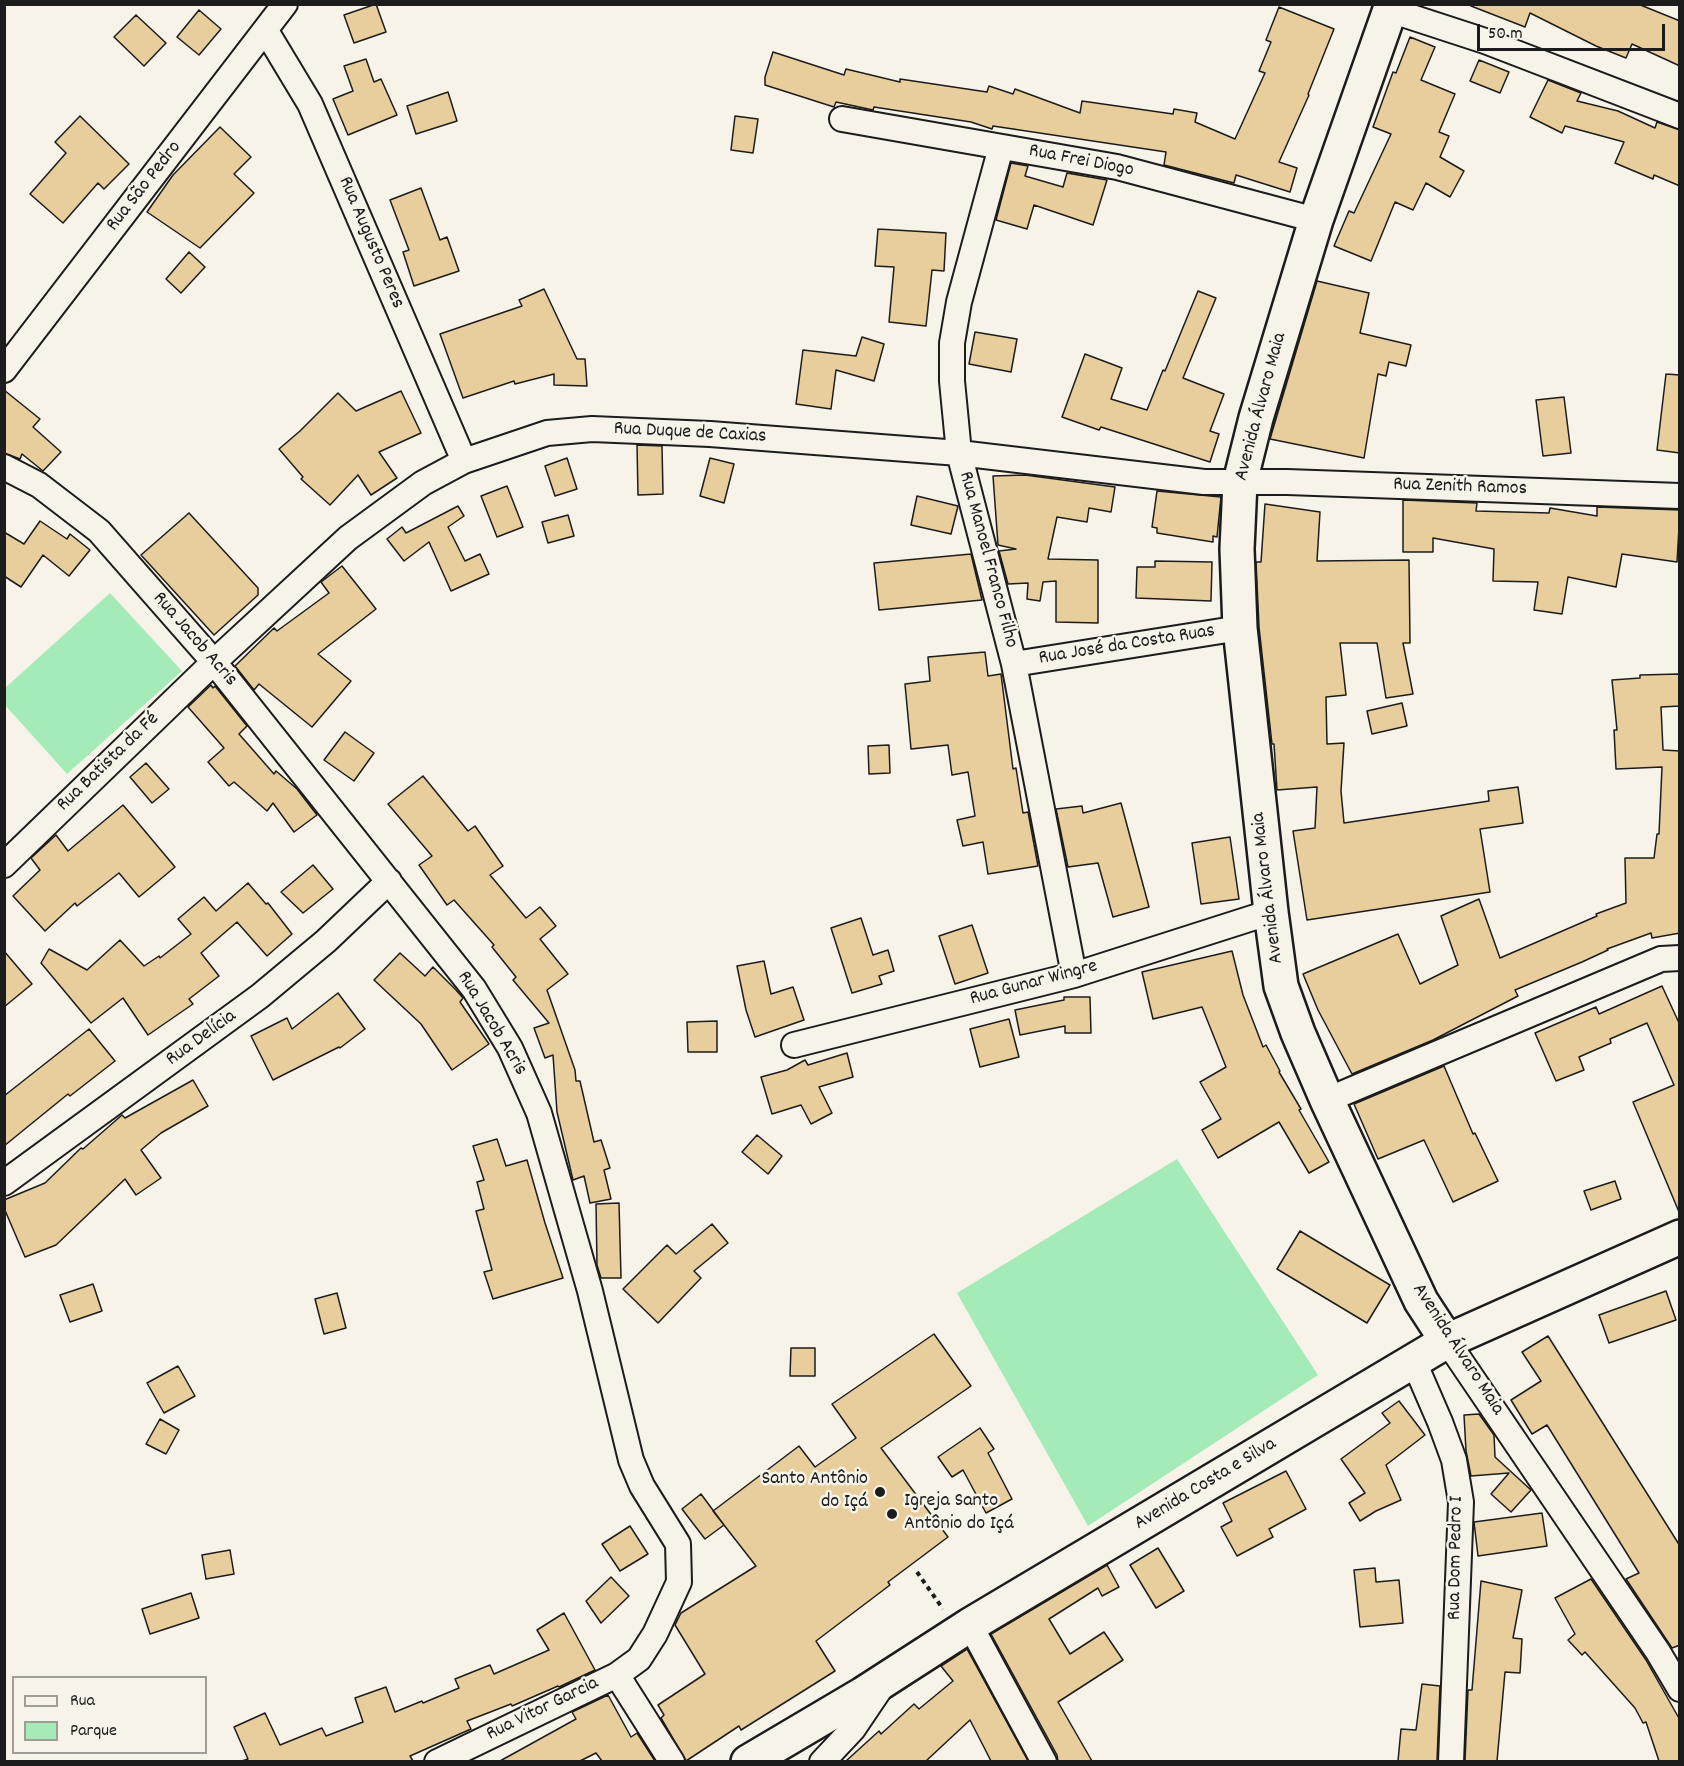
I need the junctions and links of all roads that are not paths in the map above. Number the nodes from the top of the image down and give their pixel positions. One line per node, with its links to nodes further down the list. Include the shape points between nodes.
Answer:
1 (285, 4): 3 (street, Rua São Pedro)
2 (1391, 7): 4 (street); 7 (street, Avenida Álvaro Maia)
3 (266, 31): 8 (street, Rua São Pedro); 10 (street, Rua Augusto Peres, via 310,104)
4 (1680, 116)
5 (842, 119): 6 (street, Rua Frei Diogo)
6 (1001, 147): 7 (street, Rua Frei Diogo, via 1117,167); 9 (street, Rua Manoel Franco Filho, via 959,302 952,343)
7 (1316, 220): 12 (street, Avenida Álvaro Maia)
8 (4, 370)
9 (958, 453): 10 (street, Rua Duque de Caxias, via 592,429 547,433); 12 (street, Rua Duque de Caxias, via 1204,482); 16 (street, Rua Manoel Franco Filho)
10 (464, 461): 15 (street, Rua Duque de Caxias, via 423,483 348,538)
11 (4, 467): 15 (street, Rua Jacob Acris, via 39,485 99,531)
12 (1240, 482): 13 (street, Rua Zenith Ramos); 14 (street, Avenida Álvaro Maia)
13 (1680, 496)
14 (1240, 628): 16 (street, Rua José da Costa Ruas); 19 (street, Avenida Álvaro Maia)
15 (214, 662): 17 (street, Rua Batista da Fé); 18 (street, Rua Jacob Acris)
16 (1014, 664): 21 (street, Rua Manoel Franco Filho)
17 (4, 865)
18 (389, 881): 24 (street, Rua Delícia, via 260,996); 29 (street, Rua Jacob Acris, via 474,989 510,1048 539,1113 590,1291 631,1460 642,1486 678,1544 679,1582 655,1634 639,1659)
19 (1271, 912): 21 (street, Rua Gunar Wingre); 23 (street, Avenida Álvaro Maia, via 1281,986)
20 (1680, 958): 23 (street, via 1661,959)
21 (1074, 975): 22 (street, Rua Gunar Wingre)
22 (794, 1045)
23 (1327, 1100): 26 (street, Avenida Álvaro Maia, via 1421,1301)
24 (4, 1183)
25 (1680, 1237): 26 (street, Avenida Costa e Silva)
26 (1447, 1341): 27 (street, Avenida Costa e Silva); 31 (street, Avenida Álvaro Maia)
27 (1414, 1362): 28 (street, Avenida Costa e Silva); 37 (street, Rua Dom Pedro I, via 1454,1460 1461,1502)
28 (965, 1628): 30 (street, Avenida Costa e Silva); 36 (street)
29 (617, 1675): 32 (street, Rua Vitor Garcia); 33 (street)
30 (887, 1679): 34 (street, Avenida Costa e Silva); 35 (street, via 853,1729)
31 (1680, 1689)
32 (437, 1761)
33 (672, 1761)
34 (748, 1761)
35 (822, 1761)
36 (1044, 1761)
37 (1451, 1761)

